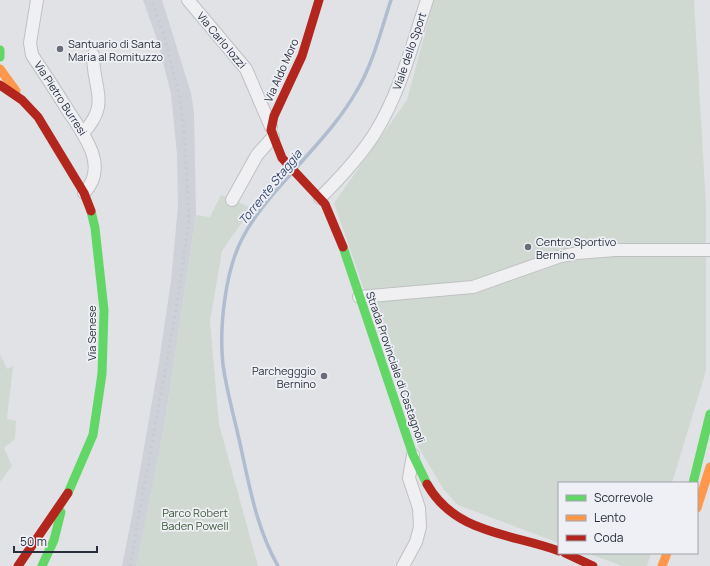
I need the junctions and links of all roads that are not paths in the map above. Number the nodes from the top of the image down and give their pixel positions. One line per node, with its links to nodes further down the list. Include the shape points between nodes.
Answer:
1 (37, 0): 12 (street, Via Pietro Burresi, via 30,43 32,55)
2 (188, 0): 11 (street, Via Carlo Iozzi, via 246,69)
3 (319, 0): 11 (main road, Via Aldo Moro, via 299,63 275,113)
4 (426, 0): 14 (street, Viale dello Sport, via 401,81 380,126 354,162)
5 (0, 50): 7 (main road)
6 (93, 55): 12 (street, via 100,108 95,119)
7 (0, 57)
8 (0, 69): 10 (main road, Via Senese)
9 (0, 85): 10 (main road, Via Senese)
10 (22, 100): 13 (main road, Via Senese, via 41,121)
11 (272, 132): 14 (main road, Strada Provinciale di Castagnoli, via 282,158); 15 (street)
12 (83, 133): 13 (street, Via Pietro Burresi, via 92,149 95,169 91,186)
13 (84, 193): 22 (main road, Via Senese, via 94,223 100,267 104,326 102,374 93,435)
14 (316, 194): 17 (main road, Strada Provinciale di Castagnoli, via 329,212)
15 (232, 200)
16 (710, 250): 17 (street, via 615,250 577,253 558,257 473,287)
17 (360, 297): 19 (main road, Strada Provinciale di Castagnoli)
18 (710, 414): 21 (main road)
19 (413, 455): 24 (main road, Strada Provinciale di Castagnoli, via 433,495 456,516 480,528); 30 (street, via 409,478 418,504 420,527 416,542)
20 (710, 467): 23 (main road)
21 (693, 482)
22 (65, 500): 27 (main road, Via Senese); 29 (main road, via 54,540)
23 (698, 505)
24 (558, 550)
25 (567, 554): 31 (main road)
26 (667, 554): 32 (main road)
27 (24, 558): 28 (main road, Via Senese); 29 (main road, via 34,556)
28 (18, 566)
29 (41, 566)
30 (403, 566)
31 (593, 566)
32 (662, 566)

